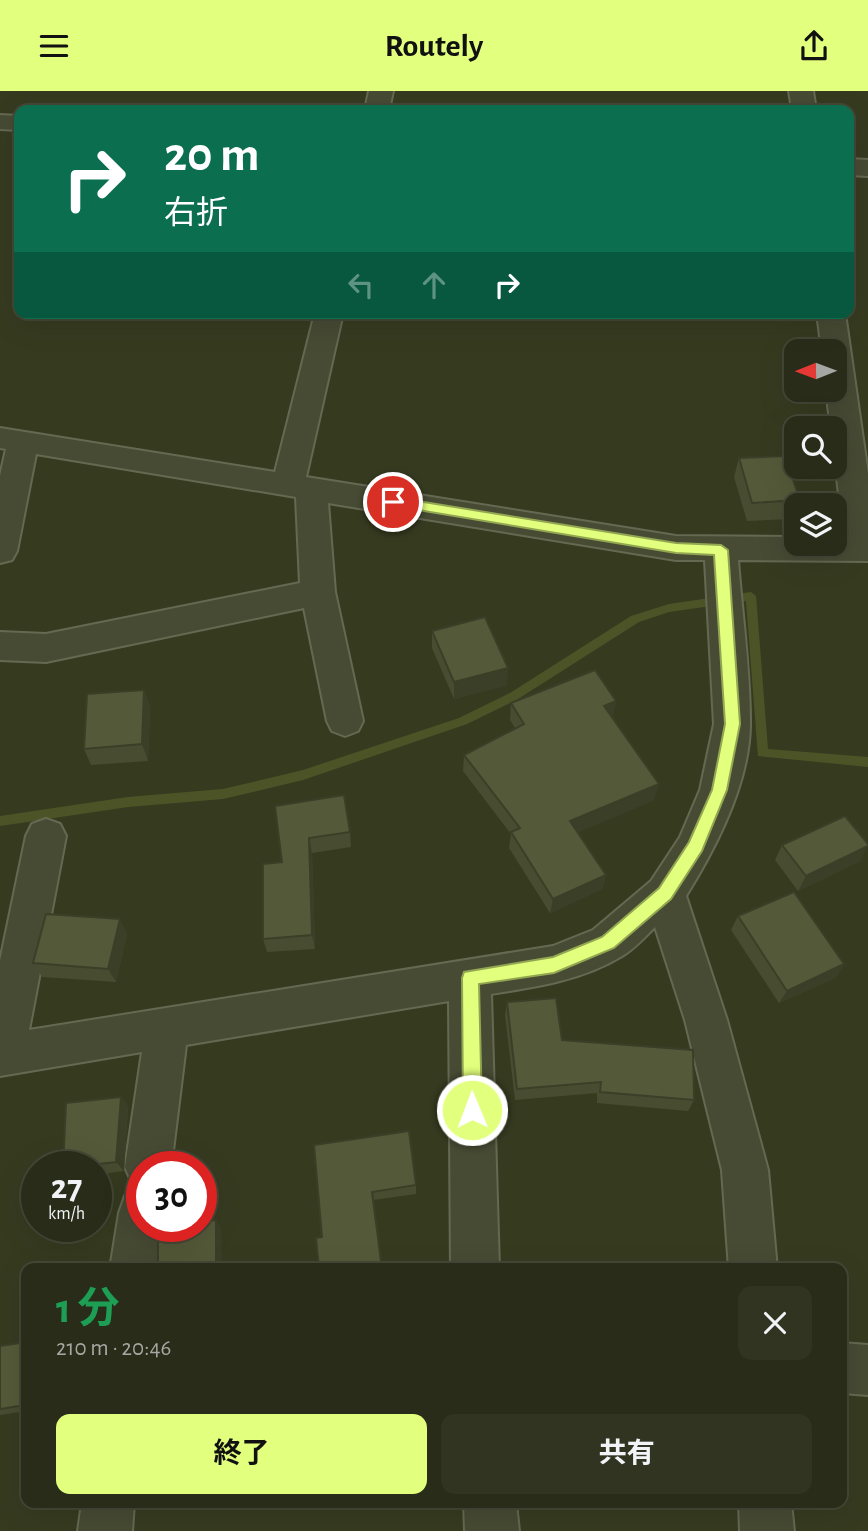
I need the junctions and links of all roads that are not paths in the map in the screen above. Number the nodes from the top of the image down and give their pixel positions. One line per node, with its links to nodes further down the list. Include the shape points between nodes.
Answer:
1 (328, 319): 4 (street)
2 (832, 319): 5 (street)
3 (12, 440): 4 (street); 7 (street)
4 (299, 486): 6 (street, via 676,548); 8 (street)
5 (865, 549): 6 (street)
6 (721, 550): 12 (street, via 732,724 719,790 696,846)
7 (0, 551)
8 (318, 592): 9 (street, via 46,648); 10 (street)
9 (0, 646)
10 (345, 721)
11 (46, 836): 15 (street)
12 (665, 894): 13 (street, via 608,943 554,965); 20 (street, via 706,1020 745,1170)
13 (470, 978): 14 (street); 19 (street)
14 (167, 1028): 15 (street); 16 (street)
15 (1, 1055)
16 (150, 1151)
17 (138, 1242): 18 (street)
18 (135, 1263)
19 (475, 1263)
20 (753, 1263)
21 (847, 1368): 22 (street)
22 (868, 1370)
23 (108, 1508): 26 (street)
24 (490, 1508): 27 (street)
25 (765, 1508): 28 (street)
26 (106, 1531)
27 (492, 1531)
28 (766, 1531)

